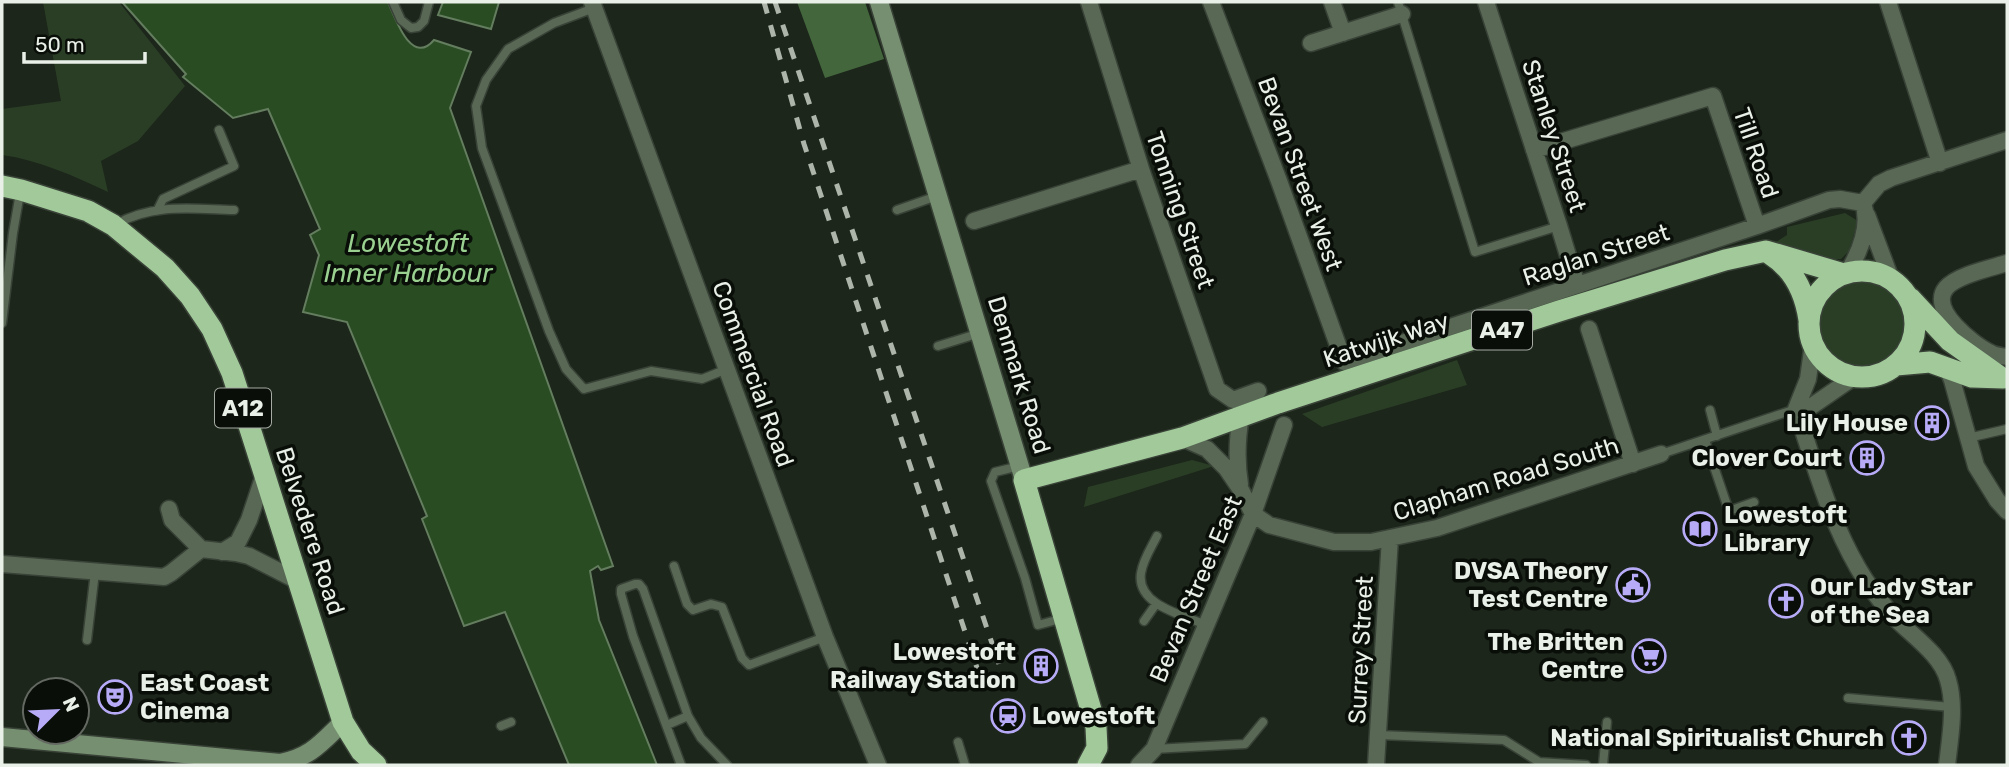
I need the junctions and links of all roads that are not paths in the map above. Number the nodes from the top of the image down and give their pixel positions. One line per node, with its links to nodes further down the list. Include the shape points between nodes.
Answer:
1 (393, 2): 2 (lane, via 401,20 411,28 424,21)
2 (429, 2)
3 (878, 2): 19 (street, Denmark Road)
4 (1089, 2): 17 (street, Tonning Street)
5 (1211, 2): 40 (street, Bevan Street West)
6 (1332, 2): 11 (street)
7 (1486, 2): 15 (street, Stanley Street)
8 (1888, 2): 16 (street)
9 (593, 5): 43 (street, Commercial Road); 43 (lane, via 508,49 486,80 476,106 482,148 512,234 566,369 584,389 652,371 702,379)
10 (1400, 8): 11 (street); 26 (lane, via 1475,252)
11 (1343, 33): 12 (street)
12 (1311, 43)
13 (219, 130): 21 (lane, via 233,166 163,199)
14 (2007, 140): 16 (street)
15 (1534, 150): 26 (street, Stanley Street); 27 (street, Till Road, via 1713,96)
16 (1940, 163): 20 (street, via 1879,184)
17 (1142, 169): 24 (street); 46 (street, Tonning Street, via 1217,389 1233,400)
18 (11, 188): 25 (highway, Belvedere Road / A12, via 89,211); 34 (lane, via 13,233)
19 (938, 196): 23 (lane); 36 (street, Denmark Road)
20 (1864, 207): 27 (street, Raglan Street, via 1829,200); 30 (street, via 1861,243); 31 (street)
21 (158, 209): 22 (lane); 25 (lane)
22 (234, 210)
23 (897, 210)
24 (974, 221)
25 (113, 225): 59 (highway, Belvedere Road / A12, via 165,268 212,329 232,373)
26 (1559, 226): 32 (street, Stanley Street)
27 (1757, 226): 32 (street, Raglan Street)
28 (1766, 251): 30 (highway, Katwijk Way / A47); 33 (highway, via 1796,279); 49 (highway, Katwijk Way / A47, via 1559,311)
29 (2007, 264): 39 (street, via 1951,283 1944,291 1947,316 1959,330 1989,353)
30 (1846, 273): 31 (highway, via 1870,271); 33 (highway, via 1821,290)
31 (1895, 283): 41 (highway, via 1912,304 1916,326 1910,348); 45 (highway, via 1950,341)
32 (1577, 285): 40 (street, Raglan Street)
33 (1809, 321): 37 (highway)
34 (2, 323)
35 (1589, 329): 57 (street)
36 (980, 333): 38 (lane); 58 (street, Denmark Road)
37 (1813, 343): 44 (highway, via 1825,362); 47 (street, via 1808,379)
38 (938, 346)
39 (2007, 357)
40 (1344, 362)
41 (1896, 365): 42 (highway, via 1930,362); 44 (highway, via 1876,375)
42 (1947, 368): 45 (highway, via 1972,377); 54 (street)
43 (726, 369): 77 (street, Commercial Road)
44 (1854, 377): 47 (street, Clapham Road South, via 1809,408)
45 (2004, 378)
46 (1258, 391)
47 (1796, 409): 52 (lane, Clapham Road South); 80 (street, via 1841,538 1892,615 1944,668)
48 (1710, 410): 52 (lane)
49 (1241, 416): 53 (highway, Katwijk Way / A47); 60 (street, via 1237,440)
50 (1284, 425): 64 (street, Bevan Street East)
51 (2007, 429): 54 (lane)
52 (1717, 436): 55 (lane, Clapham Road South)
53 (1182, 438): 58 (highway, Katwijk Way / A47); 60 (street, via 1207,449)
54 (1968, 438): 63 (street, via 1976,466)
55 (1705, 440): 56 (lane, Clapham Road South); 61 (lane, via 1729,511)
56 (1661, 454): 57 (street, Clapham Road South)
57 (1633, 464): 66 (street, Clapham Road South, via 1437,528)
58 (1022, 473): 74 (highway, Denmark Road); 74 (lane, via 995,472 991,481 1038,625)
59 (264, 475): 68 (street, via 238,542); 72 (highway, Belvedere Road / A12)
60 (1241, 490): 64 (street)
61 (1754, 502)
62 (169, 509): 67 (street, via 172,520)
63 (2007, 511)
64 (1253, 514): 66 (street, Clapham Road South, via 1269,525 1334,542); 76 (street, Bevan Street East)
65 (1157, 536): 73 (lane, via 1140,582)
66 (1390, 538): 88 (street, Surrey Street)
67 (201, 549): 68 (street); 71 (street, via 164,577)
68 (222, 552): 72 (street, via 249,556)
69 (2, 564): 71 (street)
70 (674, 566): 77 (lane, via 693,610 711,604 722,607 749,665)
71 (95, 572): 78 (lane)
72 (298, 581): 82 (highway, Belvedere Road / A12)
73 (1156, 604): 75 (lane); 76 (lane)
74 (1064, 618): 98 (highway, Denmark Road, via 1096,727 1097,748)
75 (1144, 621)
76 (1206, 625): 91 (street, Bevan Street East)
77 (825, 637): 94 (street, Commercial Road)
78 (87, 640)
79 (1848, 698): 80 (lane)
80 (1951, 707): 103 (street)
81 (688, 716): 86 (lane); 86 (lane, via 643,589 639,584 625,587 621,594 630,625); 93 (lane)
82 (343, 722): 92 (street, via 310,753 293,761); 95 (highway, A12)
83 (511, 722): 87 (lane)
84 (1264, 722): 91 (lane, via 1245,744)
85 (1607, 722): 102 (lane)
86 (667, 725): 96 (lane)
87 (501, 726)
88 (1379, 735): 100 (street, Surrey Street); 101 (lane, via 1504,740 1539,762)
89 (2, 737): 92 (street)
90 (958, 742): 97 (lane)
91 (1154, 749): 99 (street, Bevan Street East)
92 (248, 763)
93 (721, 763)
94 (875, 764)
95 (376, 765)
96 (681, 765)
97 (965, 765)
98 (1090, 765)
99 (1139, 765)
100 (1376, 765)
101 (1586, 765)
102 (1603, 765)
103 (1947, 765)

